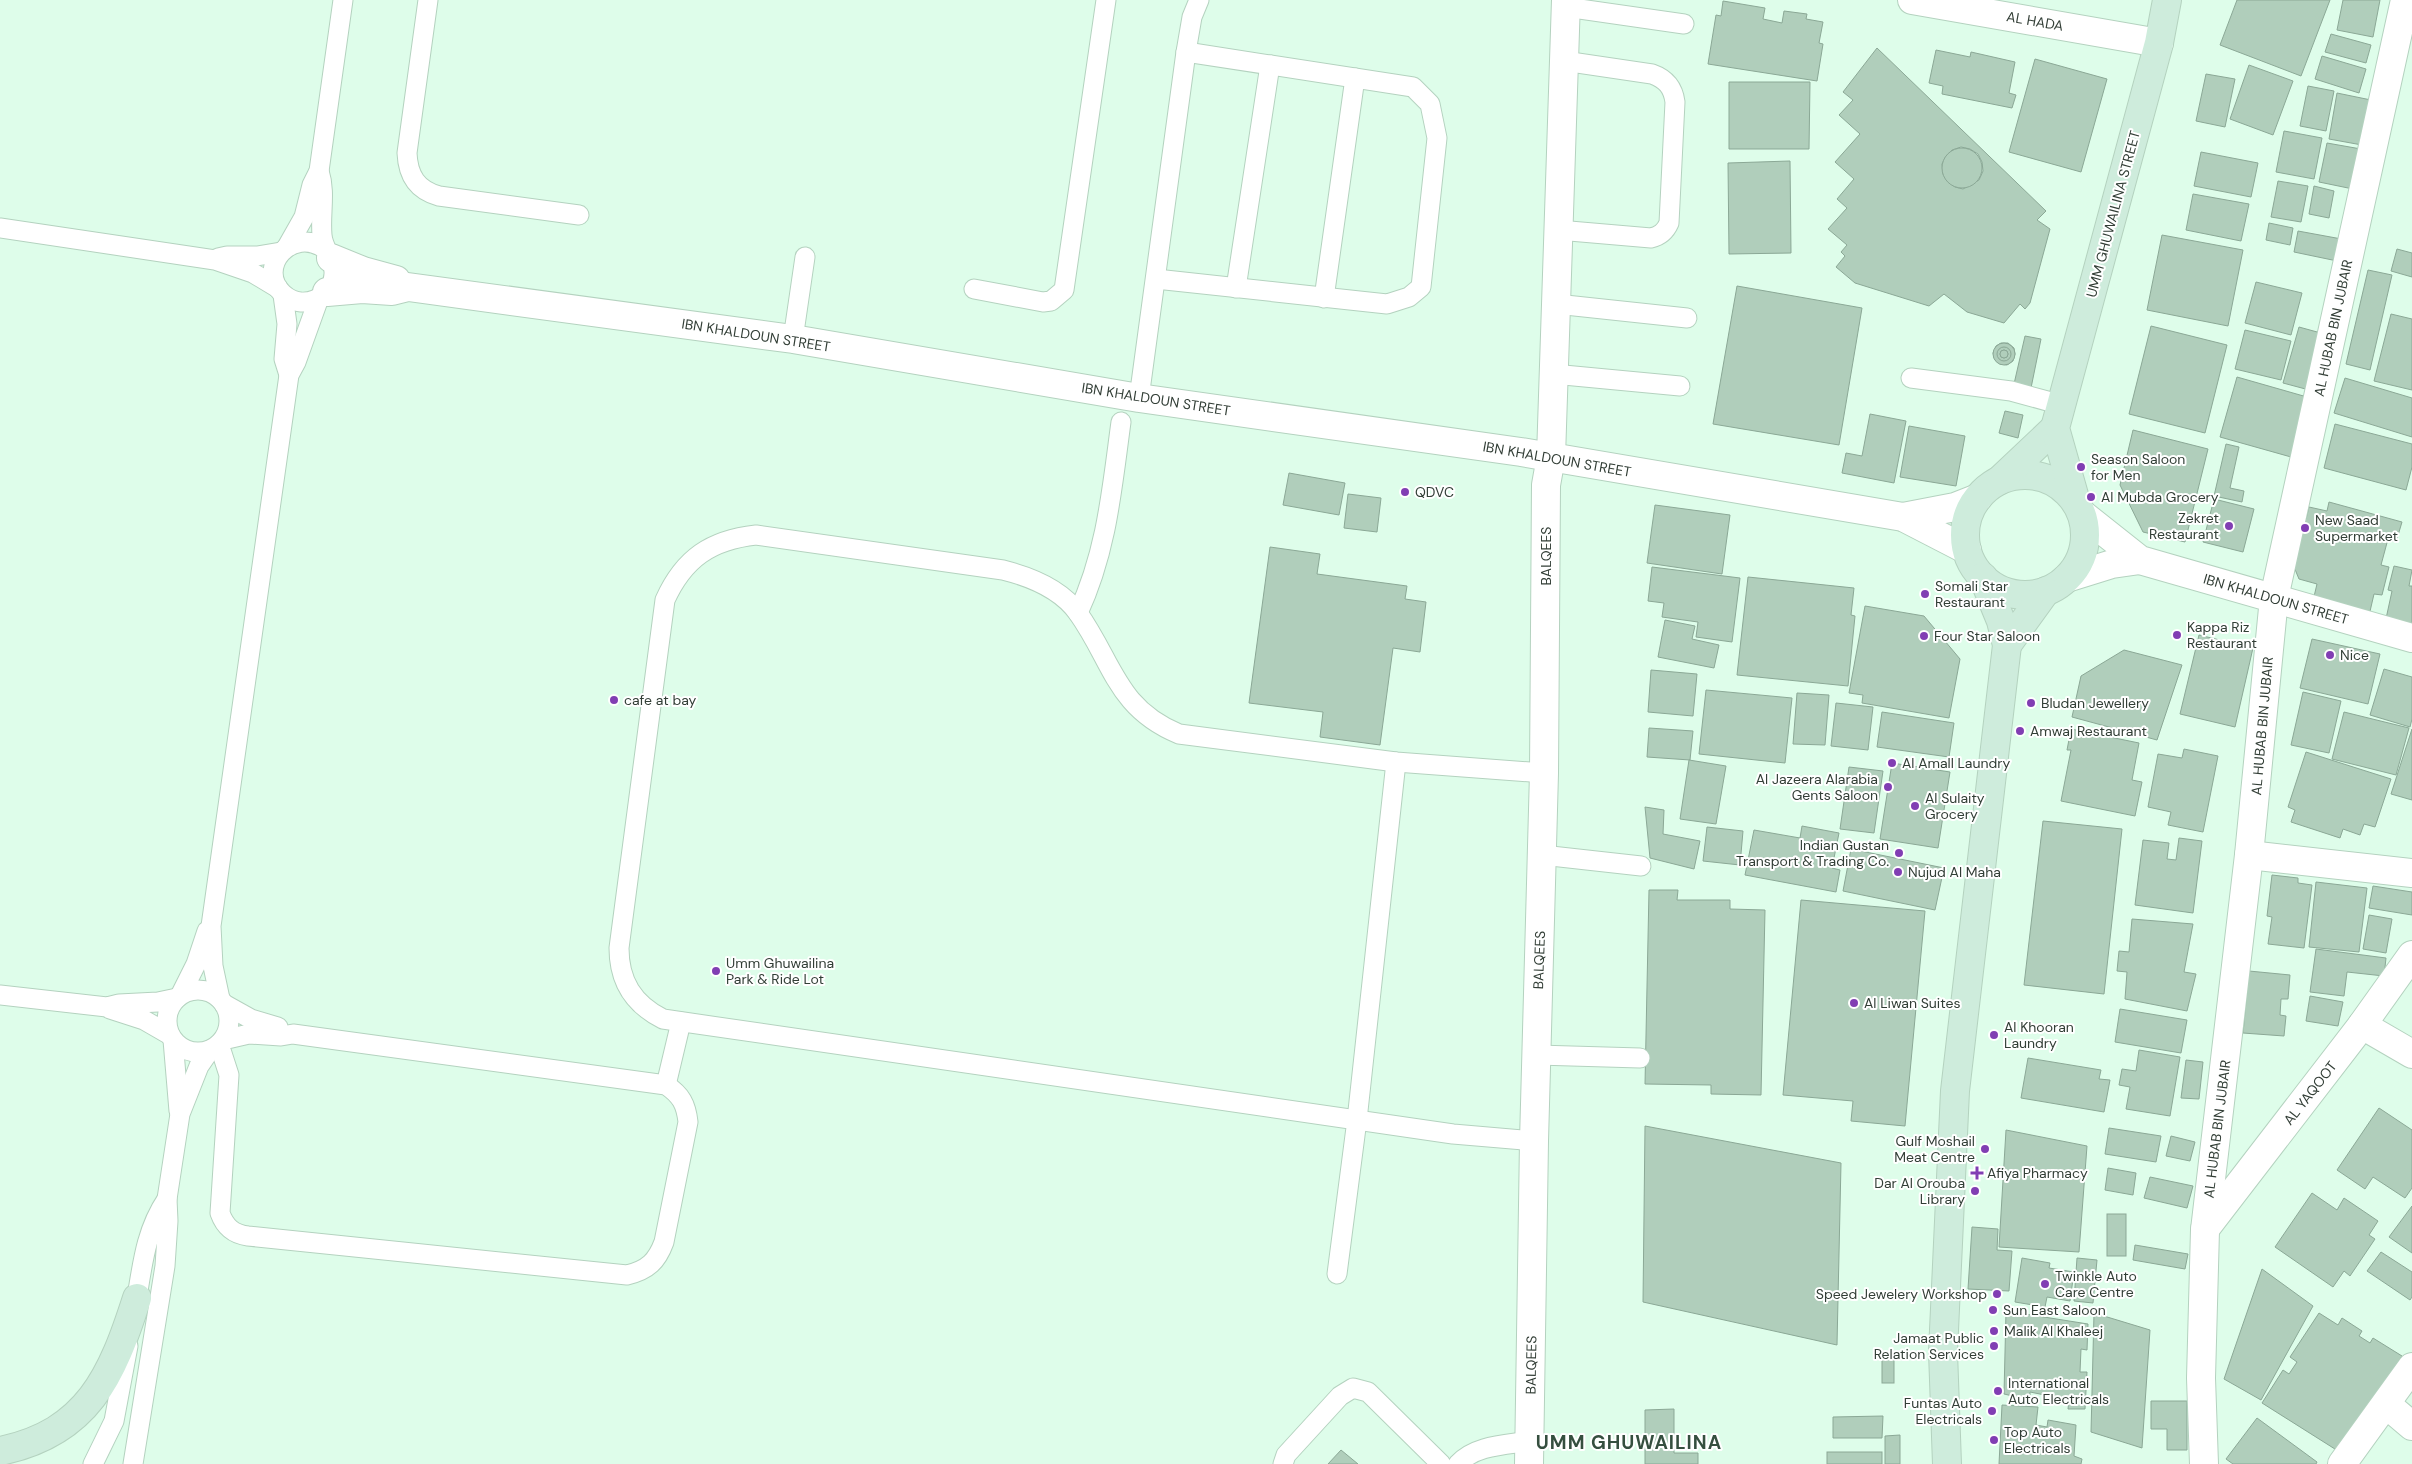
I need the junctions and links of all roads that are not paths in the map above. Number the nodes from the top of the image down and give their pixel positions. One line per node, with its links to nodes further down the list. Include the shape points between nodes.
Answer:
1 (343, 0): 16 (lane)
2 (428, 0): 17 (lane, via 407,153 411,176 428,193 439,196)
3 (1106, 0): 27 (lane, via 1064,290 1052,301 1043,302)
4 (1199, 0): 9 (lane)
5 (1912, 0): 11 (street, AL HADA)
6 (2167, 0): 11 (street, UMM GHUWAILINA STREET)
7 (2405, 0): 50 (street, AL HUBAB BIN JUBAIR)
8 (1566, 4): 10 (lane); 13 (street, BALQEES)
9 (1190, 9): 12 (lane)
10 (1684, 24)
11 (2159, 43): 39 (street, UMM GHUWAILINA STREET)
12 (1186, 52): 14 (lane); 24 (lane)
13 (1564, 61): 19 (street, BALQEES); 19 (lane, via 1657,76 1670,85 1675,102 1667,229 1651,238)
14 (1270, 65): 15 (lane); 26 (lane)
15 (1355, 78): 30 (lane); 30 (lane, via 1413,87 1430,104 1437,138 1421,287 1409,297 1387,304)
16 (319, 171): 20 (lane, via 304,217); 21 (lane, via 323,186 322,236)
17 (579, 215)
18 (0, 228): 23 (lane)
19 (1558, 230): 31 (street, BALQEES)
20 (284, 249): 21 (lane, via 294,243 310,242); 23 (lane, via 257,256 227,256); 28 (lane, via 274,270)
21 (328, 254): 25 (street, via 363,271 396,280); 29 (lane, via 334,276)
22 (805, 258): 33 (lane)
23 (215, 260): 28 (lane, via 253,273)
24 (1156, 279): 26 (lane); 38 (lane)
25 (408, 288): 29 (street, via 392,291 362,289); 33 (street, IBN KHALDOUN STREET)
26 (1236, 288): 30 (lane)
27 (974, 290)
28 (281, 291): 29 (lane, via 301,302); 35 (lane, via 287,324 284,359)
29 (323, 295): 35 (lane)
30 (1324, 298)
31 (1556, 304): 32 (lane); 34 (street, BALQEES)
32 (1687, 318)
33 (793, 339): 38 (street, IBN KHALDOUN STREET)
34 (1554, 374): 37 (lane); 41 (street, BALQEES)
35 (289, 375): 60 (lane)
36 (1911, 378): 39 (lane, via 2011,391)
37 (1680, 386)
38 (1139, 398): 41 (street, IBN KHALDOUN STREET)
39 (2058, 416): 42 (street); 44 (street)
40 (1121, 422): 51 (lane, via 1104,539 1098,565)
41 (1551, 457): 45 (street, IBN KHALDOUN STREET); 55 (street, BALQEES, via 1546,485)
42 (2000, 480): 43 (street); 44 (street, via 2021,475 2042,477 2061,486)
43 (1978, 498): 45 (street, IBN KHALDOUN STREET, via 1955,507); 46 (street, via 1966,522)
44 (2079, 508): 47 (street, IBN KHALDOUN STREET); 49 (street, via 2085,537 2080,559)
45 (1903, 517): 46 (street, IBN KHALDOUN STREET)
46 (1967, 550): 48 (street)
47 (2140, 560): 49 (street, IBN KHALDOUN STREET, via 2112,564); 50 (street, IBN KHALDOUN STREET)
48 (1983, 577): 49 (street, via 2002,590 2023,594); 53 (street)
49 (2056, 585): 53 (street)
50 (2274, 598): 52 (street, IBN KHALDOUN STREET); 57 (street, AL HUBAB BIN JUBAIR)
51 (1078, 612): 54 (lane, via 1122,691 1162,727 1196,738); 66 (lane, via 1044,585 1003,570 756,534 716,544 682,569 665,600 619,948 623,980 631,994 651,1013)
52 (2412, 638)
53 (2007, 645): 92 (street, via 1955,1091 1943,1352)
54 (1396, 762): 55 (lane); 76 (lane)
55 (1544, 772): 56 (street, BALQEES)
56 (1542, 855): 58 (lane); 72 (street, BALQEES)
57 (2249, 855): 59 (street); 79 (street, AL HUBAB BIN JUBAIR)
58 (1641, 866)
59 (2412, 873)
60 (211, 926): 63 (lane); 64 (lane, via 213,966)
61 (2412, 955): 67 (street, AL YAQOOT)
62 (0, 995): 65 (lane)
63 (179, 996): 64 (lane, via 197,990 214,994); 65 (lane, via 153,1003); 69 (lane, via 170,1006 167,1016 166,1026)
64 (222, 1002): 68 (lane, via 251,1019); 70 (lane, via 228,1016 228,1029)
65 (107, 1007): 69 (lane, via 144,1020)
66 (681, 1022): 74 (lane); 76 (lane)
67 (2362, 1025): 71 (street); 79 (street, AL YAQOOT)
68 (293, 1034): 70 (lane, via 249,1034); 74 (lane)
69 (171, 1038): 70 (lane, via 190,1051 200,1052); 75 (lane, via 178,1074)
70 (217, 1045): 74 (lane, via 229,1075 220,1212 223,1221 234,1232 627,1275 651,1265 664,1242 688,1122 686,1107 679,1094); 75 (lane, via 199,1066)
71 (2412, 1054)
72 (1537, 1055): 73 (lane); 77 (street, BALQEES)
73 (1640, 1058)
74 (666, 1085)
75 (180, 1114): 78 (lane)
76 (1357, 1120): 77 (lane, via 1453,1134); 80 (lane)
77 (1534, 1141): 86 (street, BALQEES)
78 (167, 1199): 81 (lane, via 151,1227); 88 (lane, via 165,1266)
79 (2204, 1230): 93 (street, AL HUBAB BIN JUBAIR, via 2201,1378)
80 (1337, 1274)
81 (137, 1298): 85 (street, via 119,1353 88,1404 42,1438); 87 (lane, via 118,1406)
82 (2412, 1367): 83 (street)
83 (2386, 1404): 84 (street); 94 (street)
84 (2412, 1426)
85 (0, 1452)
86 (1530, 1453): 91 (lane, via 1479,1450)
87 (94, 1464)
88 (133, 1464)
89 (1283, 1464): 90 (lane, via 1286,1455 1340,1396 1353,1388 1368,1392)
90 (1441, 1464)
91 (1458, 1464)
92 (1947, 1464)
93 (2204, 1464)
94 (2342, 1464)

